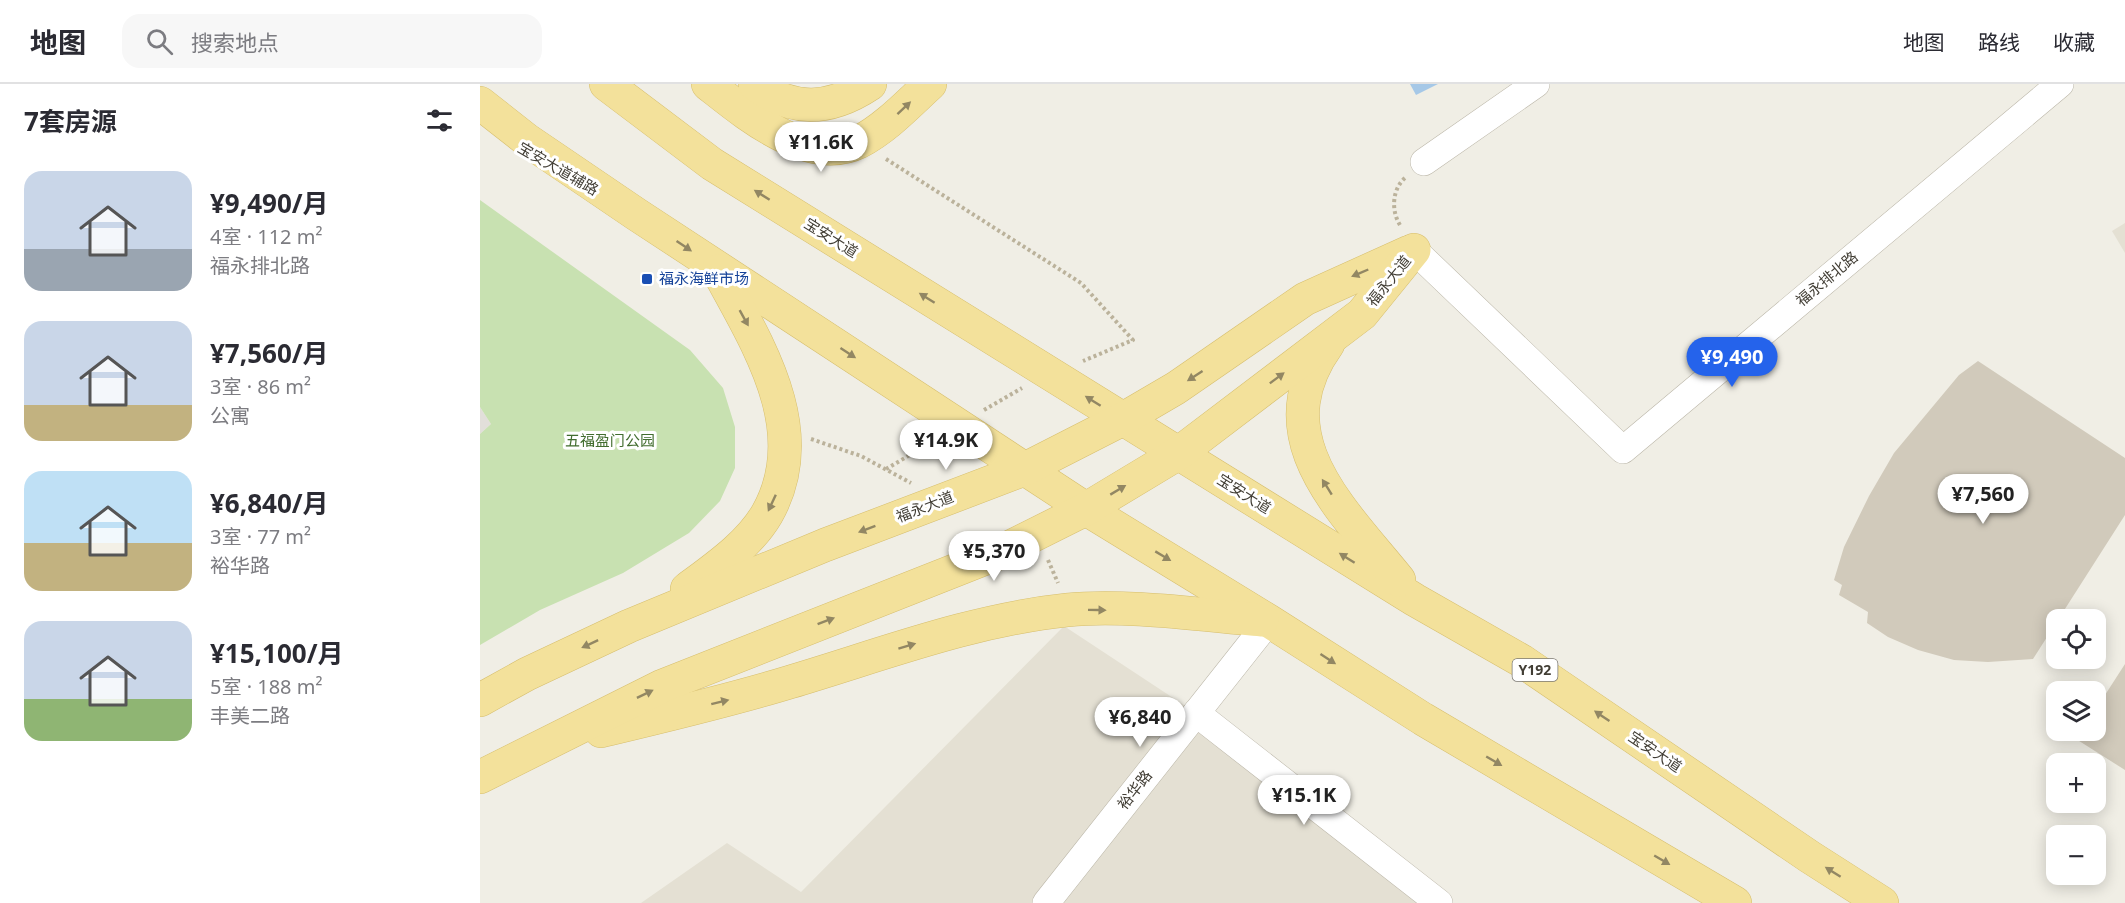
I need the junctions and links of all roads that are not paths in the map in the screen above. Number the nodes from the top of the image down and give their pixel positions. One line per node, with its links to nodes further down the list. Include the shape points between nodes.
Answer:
1 (606, 84): 15 (main road, 宝安大道, one-way to 1, via 712,164)
2 (708, 84): 5 (main road, one-way to 5, via 760,124 813,148 857,142 890,121)
3 (755, 84): 4 (main road, via 771,97 805,106 837,102)
4 (870, 84)
5 (930, 84)
6 (1536, 84): 10 (street)
7 (2060, 84): 12 (street, 福永排北路, via 1623,450)
8 (480, 104): 11 (main road)
9 (480, 124): 11 (main road, 宝安大道辅路)
10 (1424, 162)
11 (636, 214): 13 (main road, one-way to 13)
12 (1414, 250): 14 (main road, 福永大道, via 1362,314); 15 (main road, 福永大道, one-way to 15, via 1305,299 1224,357)
13 (716, 267): 17 (main road, one-way to 17); 21 (main road, one-way to 21, via 755,339 780,404 786,457 766,515 747,539 688,588)
14 (1334, 334): 16 (main road, 福永大道, one-way to 14); 19 (main road, one-way to 14, via 1330,493 1306,450 1301,406 1316,359)
15 (1123, 419): 16 (main road, 宝安大道); 17 (main road, 福永大道)
16 (1179, 453): 18 (main road, 福永大道, one-way to 16); 19 (main road, 宝安大道 / Y192, one-way to 16)
17 (1025, 468): 18 (main road); 21 (main road, 福永大道, one-way to 21)
18 (1086, 509): 20 (main road, one-way to 20); 24 (main road, 福永大道, one-way to 18, via 662,686 994,555)
19 (1415, 600): 29 (main road, 宝安大道 / Y192, one-way to 19, via 1522,661)
20 (1269, 621): 23 (street, 裕华路); 24 (main road, one-way to 20, via 582,736 788,683 942,635 1011,619 1080,610 1164,611); 28 (main road, one-way to 28, via 1423,719)
21 (629, 626): 22 (main road, 福永大道, one-way to 22)
22 (480, 700)
23 (1196, 713): 26 (street, 裕华路); 27 (street)
24 (522, 756): 25 (main road, 福永大道)
25 (480, 777)
26 (1046, 903)
27 (1439, 903)
28 (1735, 903)
29 (1882, 903)

